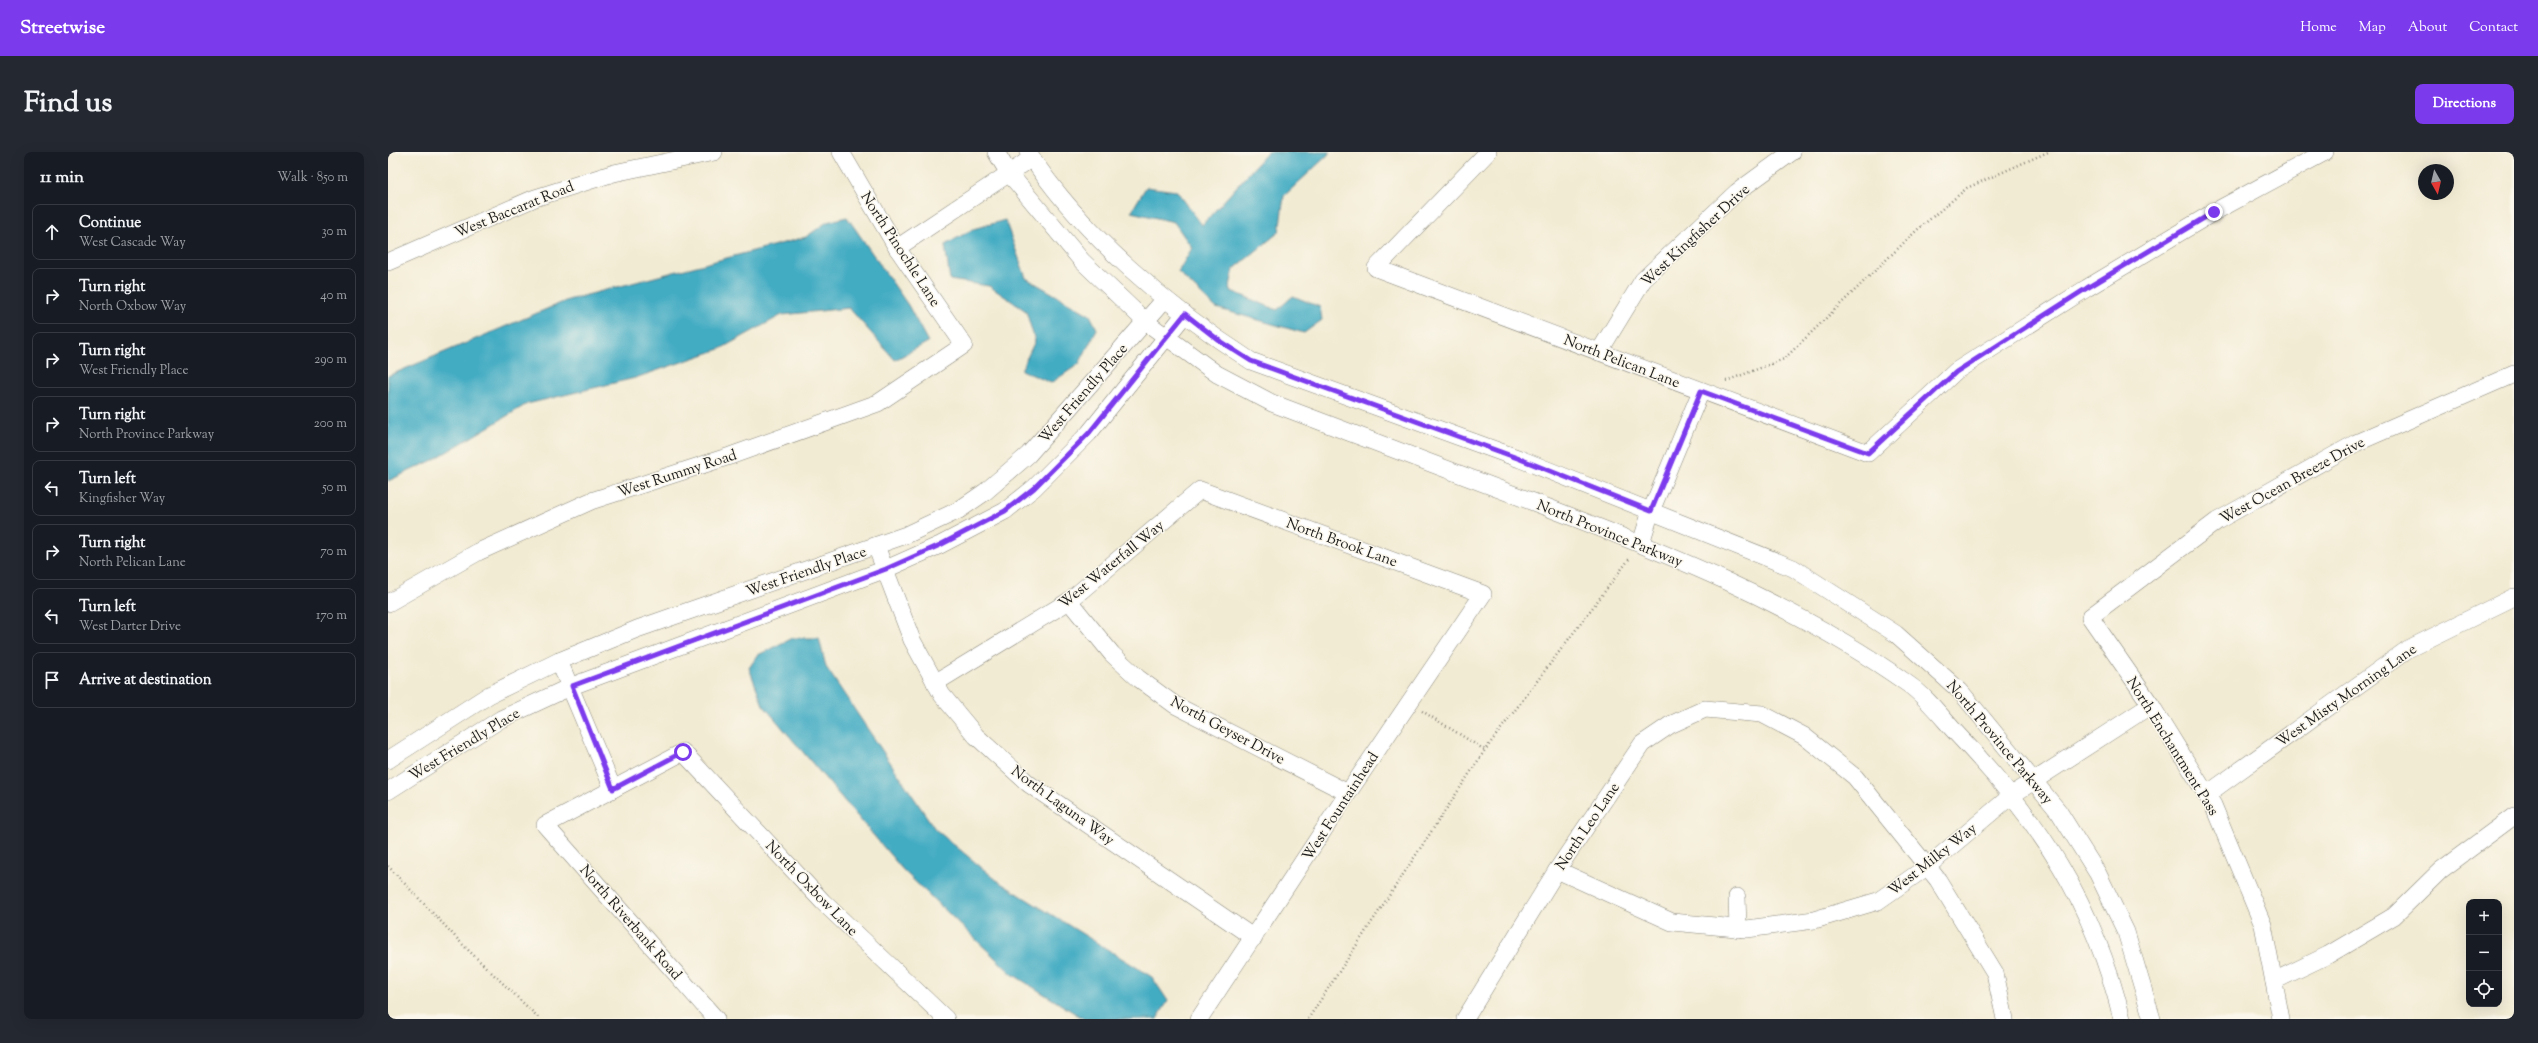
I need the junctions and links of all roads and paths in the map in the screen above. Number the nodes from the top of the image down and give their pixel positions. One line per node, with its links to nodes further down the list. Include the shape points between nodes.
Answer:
1 (714, 152): 11 (street, West Baccarat Road, via 614,173 535,198)
2 (841, 152): 10 (street, North Pinochle Lane)
3 (996, 152): 9 (street, North Province Parkway)
4 (1488, 152): 17 (street, North Pelican Lane, via 1376,268)
5 (1792, 152): 17 (street, West Kingfisher Drive, via 1737,192 1643,280)
6 (2048, 152): 19 (path, via 1967,188 1917,230 1784,359)
7 (2325, 152): 19 (street, North Pelican Lane, via 2200,220 2087,288 1956,372 1868,453)
8 (1030, 155): 9 (street); 12 (street, North Province Parkway, via 1059,194 1102,240)
9 (1008, 172): 10 (street); 14 (street, North Province Parkway, via 1082,261)
10 (897, 248): 16 (street, North Pinochle Lane)
11 (388, 262)
12 (1165, 300): 13 (street, North Province Parkway); 14 (street, West Friendly Place)
13 (1185, 314): 15 (street, West Friendly Place); 21 (street, North Province Parkway, via 1251,361 1520,459)
14 (1146, 322): 15 (street, North Province Parkway); 23 (street, West Friendly Place, via 1028,455 985,492 958,510)
15 (1166, 338): 22 (street, North Province Parkway, via 1216,374 1272,403); 24 (street, West Friendly Place, via 1089,433 1034,488 1005,511 940,545)
16 (964, 345): 28 (street, West Rummy Road, via 878,403 730,456 592,501 478,552)
17 (1599, 352): 19 (street, North Pelican Lane)
18 (2514, 374): 29 (street, West Ocean Breeze Drive, via 2356,443 2217,520)
19 (1701, 391): 21 (street)
20 (1200, 490): 25 (street, North Brook Lane); 27 (street, West Waterfall Way)
21 (1651, 511): 22 (street); 37 (street, North Province Parkway, via 1793,568 1896,634 1960,691)
22 (1642, 543): 35 (path); 37 (street, North Province Parkway, via 1822,628 1911,686)
23 (876, 546): 24 (street, North Laguna Way); 30 (street, West Friendly Place, via 637,629)
24 (886, 569): 31 (street, North Laguna Way, via 912,640); 32 (street, West Friendly Place)
25 (1483, 594): 33 (street, West Fountainhead)
26 (2514, 597): 41 (street, West Misty Morning Lane, via 2408,649)
27 (1069, 601): 31 (street, West Waterfall Way); 40 (street, North Geyser Drive, via 1112,654 1138,678 1175,705)
28 (388, 603)
29 (2090, 617): 34 (street, North Enchantment Pass)
30 (559, 661): 32 (street); 36 (street, West Friendly Place, via 489,696)
31 (935, 683): 48 (street, North Laguna Way, via 976,736 1029,784)
32 (572, 686): 38 (street); 39 (street, West Friendly Place, via 501,719)
33 (1409, 703): 35 (path); 40 (street, West Fountainhead)
34 (2151, 705): 37 (street, West Milky Way); 41 (street, North Enchantment Pass)
35 (1485, 750): 54 (path)
36 (388, 760)
37 (2023, 788): 44 (street, West Milky Way); 57 (street, North Province Parkway, via 2042,834 2071,882 2097,940); 58 (street, North Province Parkway, via 2058,812 2098,874 2126,932)
38 (613, 789): 51 (street, North Riverbank Road, via 545,824); 52 (street, North Oxbow Lane, via 683,752 824,902)
39 (388, 791)
40 (1348, 793): 48 (street, West Fountainhead)
41 (2206, 795): 49 (street, North Enchantment Pass, via 2263,925)
42 (2514, 816): 49 (street, via 2441,870 2394,916 2328,955)
43 (388, 866): 50 (path, via 466,948)
44 (1928, 866): 45 (street, North Leo Lane, via 1855,777 1804,736 1762,714 1705,709 1670,725 1642,744); 47 (street, West Milky Way, via 1878,901 1814,920); 56 (street, via 1994,973)
45 (1557, 870): 47 (street, West Milky Way, via 1672,922); 55 (street, North Leo Lane)
46 (1737, 897): 47 (street)
47 (1738, 929)
48 (1254, 938): 53 (street, West Fountainhead)
49 (2274, 981): 59 (street, North Enchantment Pass)
50 (540, 1019)
51 (716, 1019)
52 (946, 1019)
53 (1199, 1019)
54 (1308, 1019)
55 (1465, 1019)
56 (2005, 1019)
57 (2122, 1019)
58 (2152, 1019)
59 (2281, 1019)

